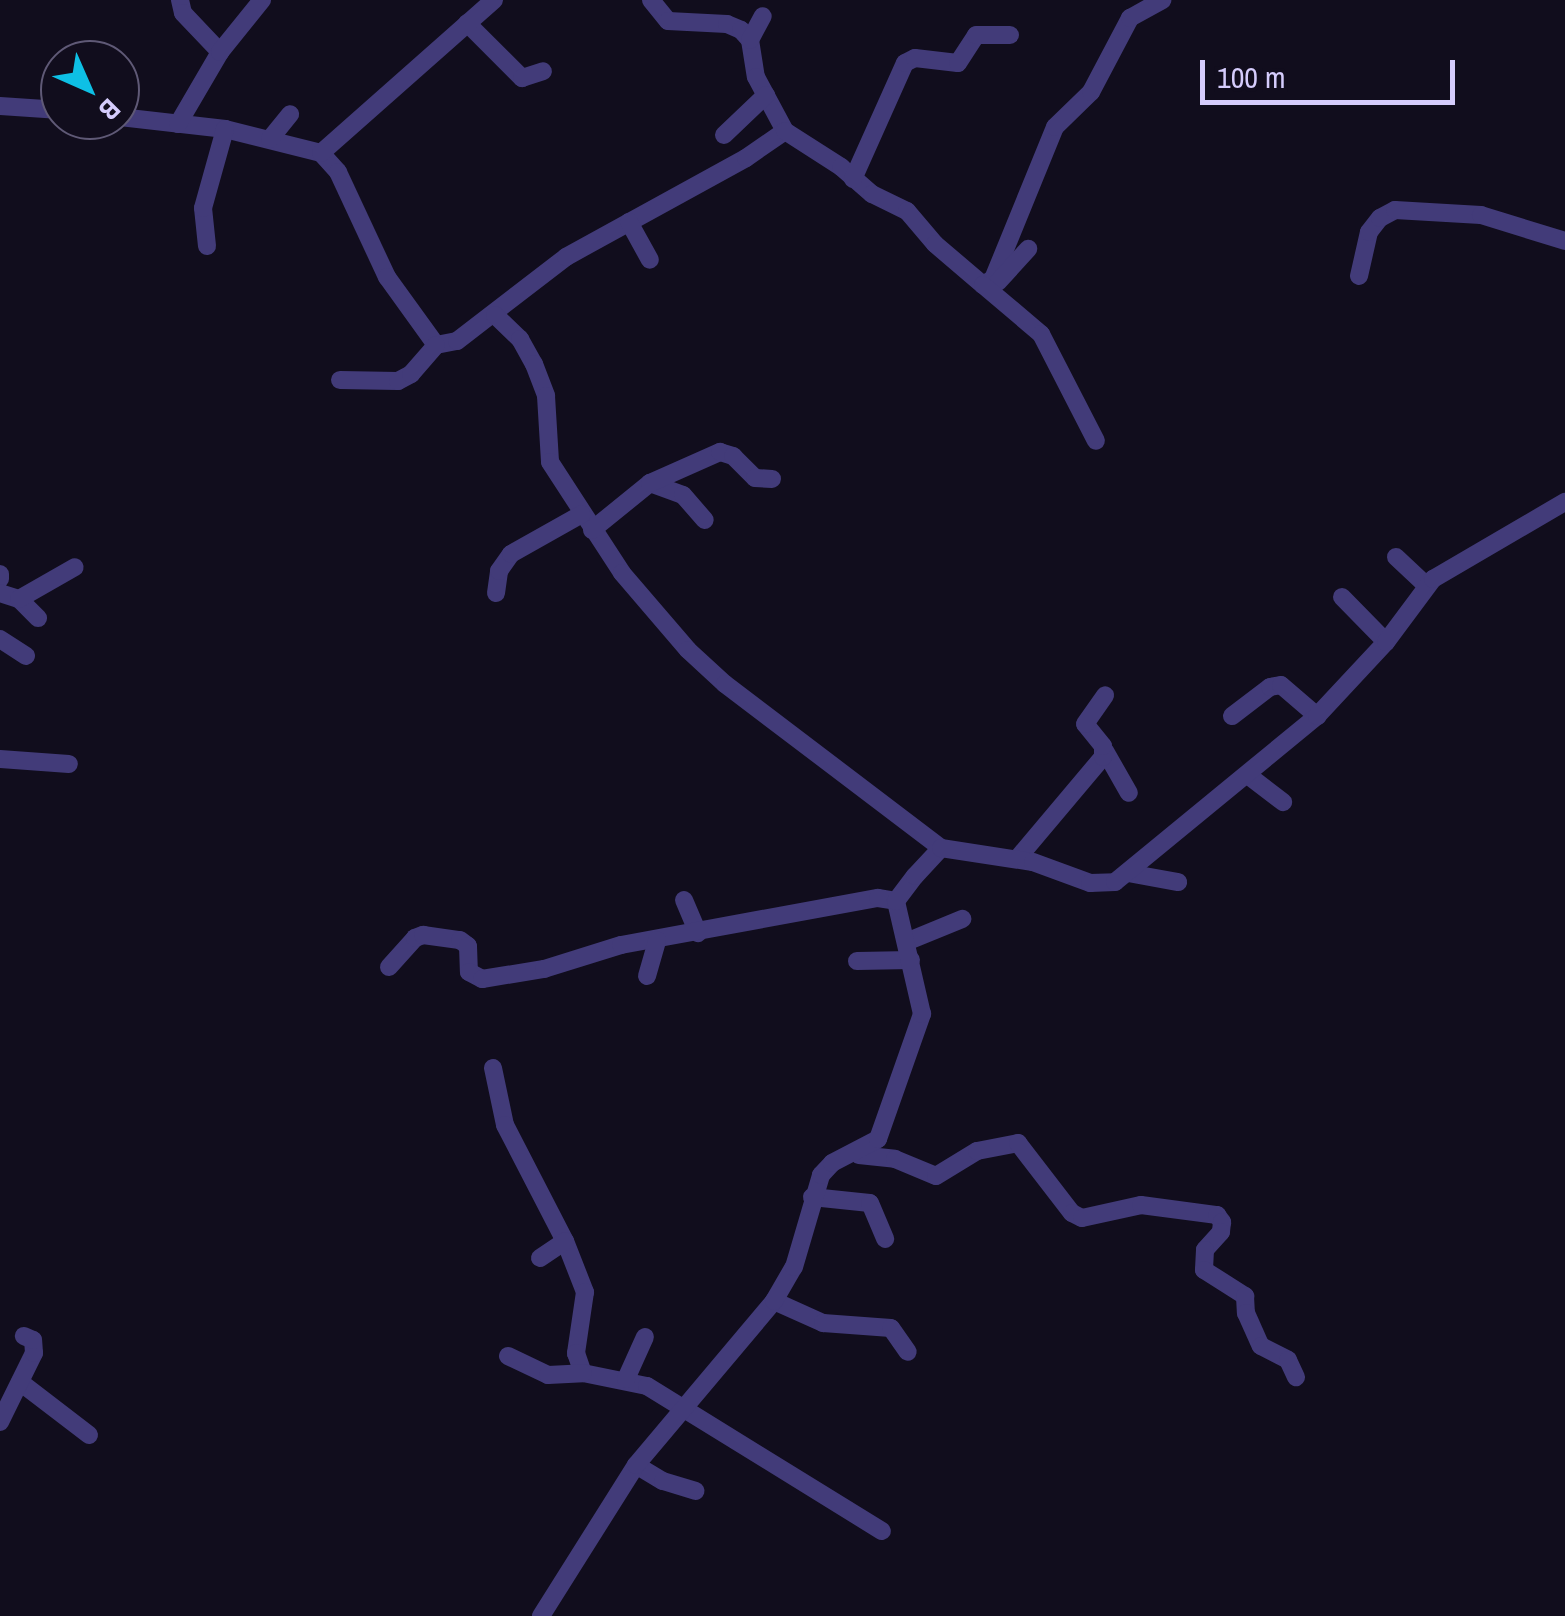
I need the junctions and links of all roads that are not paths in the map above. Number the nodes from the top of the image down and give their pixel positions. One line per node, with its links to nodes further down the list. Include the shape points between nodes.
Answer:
1 (180, 0): 10 (street, via 183,13)
2 (262, 0): 10 (street)
3 (652, 0): 9 (street, via 668,21 727,24)
4 (1162, 0): 32 (street, via 1130,18 1091,92 1055,127)
5 (484, 3): 7 (street)
6 (763, 16): 9 (street)
7 (467, 24): 11 (street, via 522,78); 22 (street)
8 (1010, 35): 23 (street, via 976,35 958,63 905,63)
9 (750, 40): 12 (street)
10 (220, 52): 17 (street)
11 (543, 71)
12 (766, 95): 19 (street); 20 (street)
13 (1, 105): 14 (street)
14 (40, 108)
15 (290, 114): 21 (street)
16 (140, 119): 17 (street)
17 (178, 124): 18 (street)
18 (226, 130): 21 (street); 27 (street, via 203,208)
19 (785, 132): 23 (street); 25 (street)
20 (724, 136)
21 (270, 139): 22 (street)
22 (321, 153): 34 (street, via 338,172 386,278)
23 (853, 179): 24 (street)
24 (914, 218): 28 (street); 32 (street, via 934,244)
25 (629, 222): 30 (street); 33 (street, via 553,266)
26 (1565, 242): 31 (street, via 1481,215 1395,210 1369,232)
27 (207, 246)
28 (914, 248)
29 (1028, 249): 32 (street)
30 (650, 260)
31 (1359, 276)
32 (987, 287): 36 (street, via 1042,334)
33 (495, 315): 34 (street, via 457,341); 40 (street, via 534,364 546,396 547,453)
34 (436, 345): 35 (street, via 398,382)
35 (340, 380)
36 (1096, 441)
37 (772, 480): 38 (street, via 755,478 720,452)
38 (650, 484): 41 (street, via 683,495); 42 (street)
39 (1565, 502): 45 (street)
40 (582, 514): 42 (street); 47 (street, via 511,554)
41 (705, 520)
42 (592, 530): 63 (street, via 688,650)
43 (1396, 557): 45 (street)
44 (74, 567): 49 (street)
45 (1427, 586): 52 (street)
46 (0, 593): 49 (street)
47 (496, 593)
48 (1342, 596): 52 (street)
49 (19, 599): 50 (street)
50 (38, 618)
51 (0, 639): 53 (street)
52 (1386, 642): 56 (street)
53 (26, 656)
54 (1104, 695): 57 (street, via 1084,724)
55 (1232, 716): 56 (street, via 1270,687 1282,686)
56 (1317, 716): 60 (street)
57 (1105, 751): 61 (street); 64 (street)
58 (0, 759): 59 (street)
59 (69, 764)
60 (1249, 776): 62 (street); 65 (street)
61 (1129, 793)
62 (1282, 802)
63 (941, 848): 64 (street); 68 (street)
64 (1018, 859): 65 (street, via 1090,883 1115,882)
65 (1128, 873): 66 (street)
66 (1178, 882)
67 (684, 900): 70 (street)
68 (896, 901): 70 (street, via 878,898); 72 (street)
69 (962, 920): 72 (street)
70 (698, 933): 71 (street)
71 (657, 940): 74 (street, via 482,980 469,972 468,946 424,935); 75 (street)
72 (908, 951): 73 (street); 77 (street, via 921,1001 919,1028 878,1140)
73 (856, 961)
74 (388, 967)
75 (647, 976)
76 (493, 1068): 80 (street, via 504,1125)
77 (847, 1154): 78 (street, via 821,1174); 88 (street, via 895,1159 936,1176 977,1151 1018,1143 1082,1218 1141,1205 1217,1215 1221,1232 1205,1250 1204,1270 1245,1296 1261,1346 1288,1360)
78 (812, 1197): 79 (street, via 866,1201 878,1213); 82 (street, via 794,1267)
79 (885, 1239)
80 (565, 1241): 81 (street); 87 (street, via 585,1292 576,1353)
81 (540, 1258)
82 (774, 1302): 85 (street, via 822,1323 885,1326 900,1334); 91 (street)
83 (24, 1336): 90 (street, via 36,1346)
84 (644, 1337): 89 (street)
85 (908, 1352)
86 (508, 1356): 87 (street, via 548,1374)
87 (583, 1374): 89 (street)
88 (1296, 1376)
89 (626, 1379): 91 (street)
90 (20, 1382): 92 (street); 93 (street)
91 (686, 1408): 94 (street); 96 (street)
92 (0, 1422)
93 (89, 1434)
94 (636, 1466): 95 (street); 97 (street)
95 (696, 1491)
96 (882, 1532)
97 (541, 1616)

